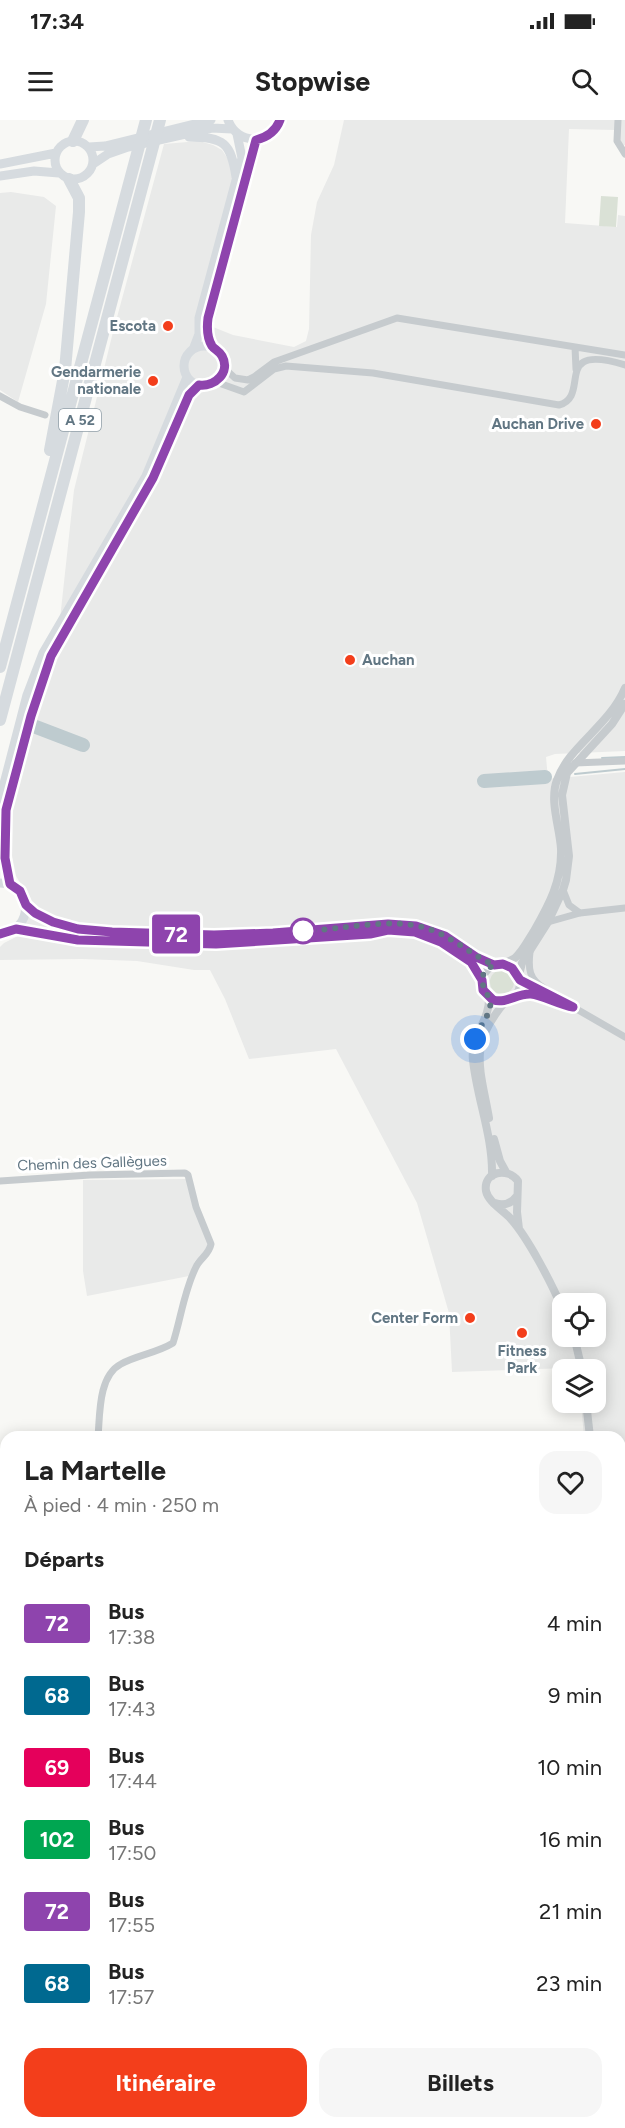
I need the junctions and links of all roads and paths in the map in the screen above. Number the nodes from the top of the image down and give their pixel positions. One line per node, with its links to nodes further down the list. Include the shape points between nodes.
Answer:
1 (83, 120): 10 (highway)
2 (146, 120): 32 (highway, A 52)
3 (160, 120): 36 (highway, A 52)
4 (211, 120): 8 (main road)
5 (280, 120): 9 (main road, via 270,135)
6 (618, 120): 14 (street, via 617,141)
7 (232, 128): 8 (main road); 9 (main road, via 248,140); 19 (main road, via 243,158)
8 (174, 133): 11 (main road); 19 (main road, via 223,143 233,157)
9 (256, 140): 20 (main road, via 208,318)
10 (73, 141): 12 (main road); 13 (main road, via 63,144)
11 (129, 143): 12 (main road); 16 (main road)
12 (89, 147): 16 (main road)
13 (56, 153): 15 (main road); 18 (main road, via 55,163)
14 (625, 154)
15 (0, 164)
16 (93, 164): 18 (main road, via 82,178)
17 (0, 176): 18 (main road, via 34,171)
18 (64, 176): 32 (highway, via 79,198 65,370)
19 (237, 183): 22 (main road)
20 (212, 347): 22 (main road); 25 (main road, via 221,355)
21 (575, 347): 23 (street); 25 (street, via 397,318 274,362 248,380 235,378); 26 (street)
22 (194, 348): 27 (main road, via 185,357)
23 (625, 355)
24 (625, 365): 26 (street, via 590,359)
25 (224, 368): 28 (main road)
26 (576, 369): 28 (street, via 570,399 559,405 373,373 286,366 274,369 244,392)
27 (187, 377): 29 (main road); 39 (main road, via 146,476 43,653 27,695)
28 (216, 382): 29 (main road)
29 (199, 385): 41 (main road, via 189,395 153,478 51,656 6,810 5,858)
30 (0, 396): 31 (street)
31 (45, 415)
32 (12, 620): 33 (highway, A 52)
33 (0, 667)
34 (625, 688): 50 (street, via 609,716 573,753 557,779 559,878 549,906 525,946 515,958)
35 (625, 704): 38 (street, via 612,724)
36 (0, 720)
37 (625, 761): 38 (street)
38 (575, 763): 42 (street, via 567,773 562,795 569,856)
39 (0, 799)
40 (0, 883): 41 (main road)
41 (10, 884): 43 (main road, via 20,891)
42 (563, 890): 45 (street, via 569,905); 46 (street)
43 (26, 905): 47 (main road, via 26,913); 50 (street, via 53,922 112,932 247,934 388,924 416,926 445,936 476,957)
44 (625, 908): 45 (street)
45 (580, 913): 46 (street)
46 (548, 922): 49 (street)
47 (16, 929): 48 (main road); 52 (street, via 78,940 216,944 388,930 415,932 441,942 471,962)
48 (0, 934)
49 (530, 949): 51 (street); 56 (street, via 532,979)
50 (499, 965): 51 (street, via 512,968); 52 (street, via 486,971)
51 (519, 978): 54 (street); 56 (street)
52 (482, 980): 53 (street)
53 (489, 998): 55 (street); 59 (street, via 490,1008 475,1036 473,1059 491,1148)
54 (514, 998): 55 (street); 56 (street, via 531,994)
55 (505, 1002): 58 (street, via 481,1040 479,1061 496,1147)
56 (573, 1007): 57 (street)
57 (625, 1037)
58 (506, 1172): 59 (street); 61 (street, via 518,1181)
59 (492, 1176): 62 (street, via 486,1191)
60 (0, 1181): 66 (street, Chemin des Gallègues, via 90,1175 188,1175 210,1250 192,1276 173,1343 113,1370 104,1390)
61 (517, 1196): 62 (street, via 505,1204); 63 (street)
62 (495, 1203): 63 (street)
63 (519, 1228): 64 (street)
64 (554, 1293)
65 (587, 1413): 67 (street)
66 (99, 1431)
67 (589, 1431)

